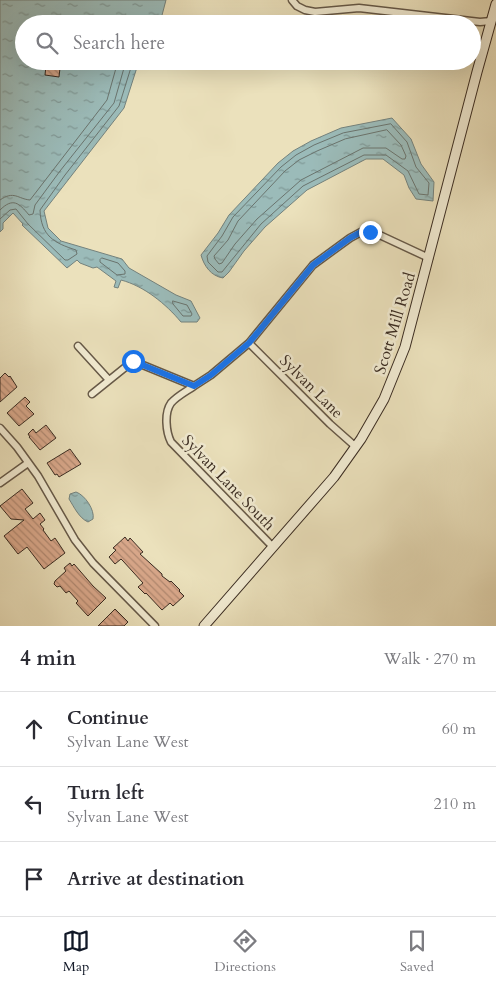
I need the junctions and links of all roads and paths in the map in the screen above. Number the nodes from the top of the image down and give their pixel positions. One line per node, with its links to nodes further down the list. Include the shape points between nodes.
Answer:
1 (292, 0): 3 (street, via 297,6 315,12 359,8)
2 (496, 4): 4 (street, Scott Mill Road)
3 (420, 15)
4 (493, 20): 5 (street, Scott Mill Road)
5 (481, 65)
6 (480, 70): 7 (street, Scott Mill Road)
7 (429, 258): 8 (street, via 370,232 361,232 313,265); 14 (street, Scott Mill Road, via 406,347 384,399)
8 (249, 343): 11 (street); 14 (street, Sylvan Lane)
9 (78, 346): 10 (street)
10 (109, 380): 11 (street, via 133,361); 12 (street)
11 (194, 386): 17 (street, Sylvan Lane South, via 168,410 167,428 171,442)
12 (92, 394)
13 (0, 428): 15 (street)
14 (356, 447): 17 (street, Scott Mill Road)
15 (28, 464): 16 (street); 18 (street, via 93,563)
16 (0, 484)
17 (274, 547): 19 (street, Scott Mill Road)
18 (155, 626)
19 (204, 626)

